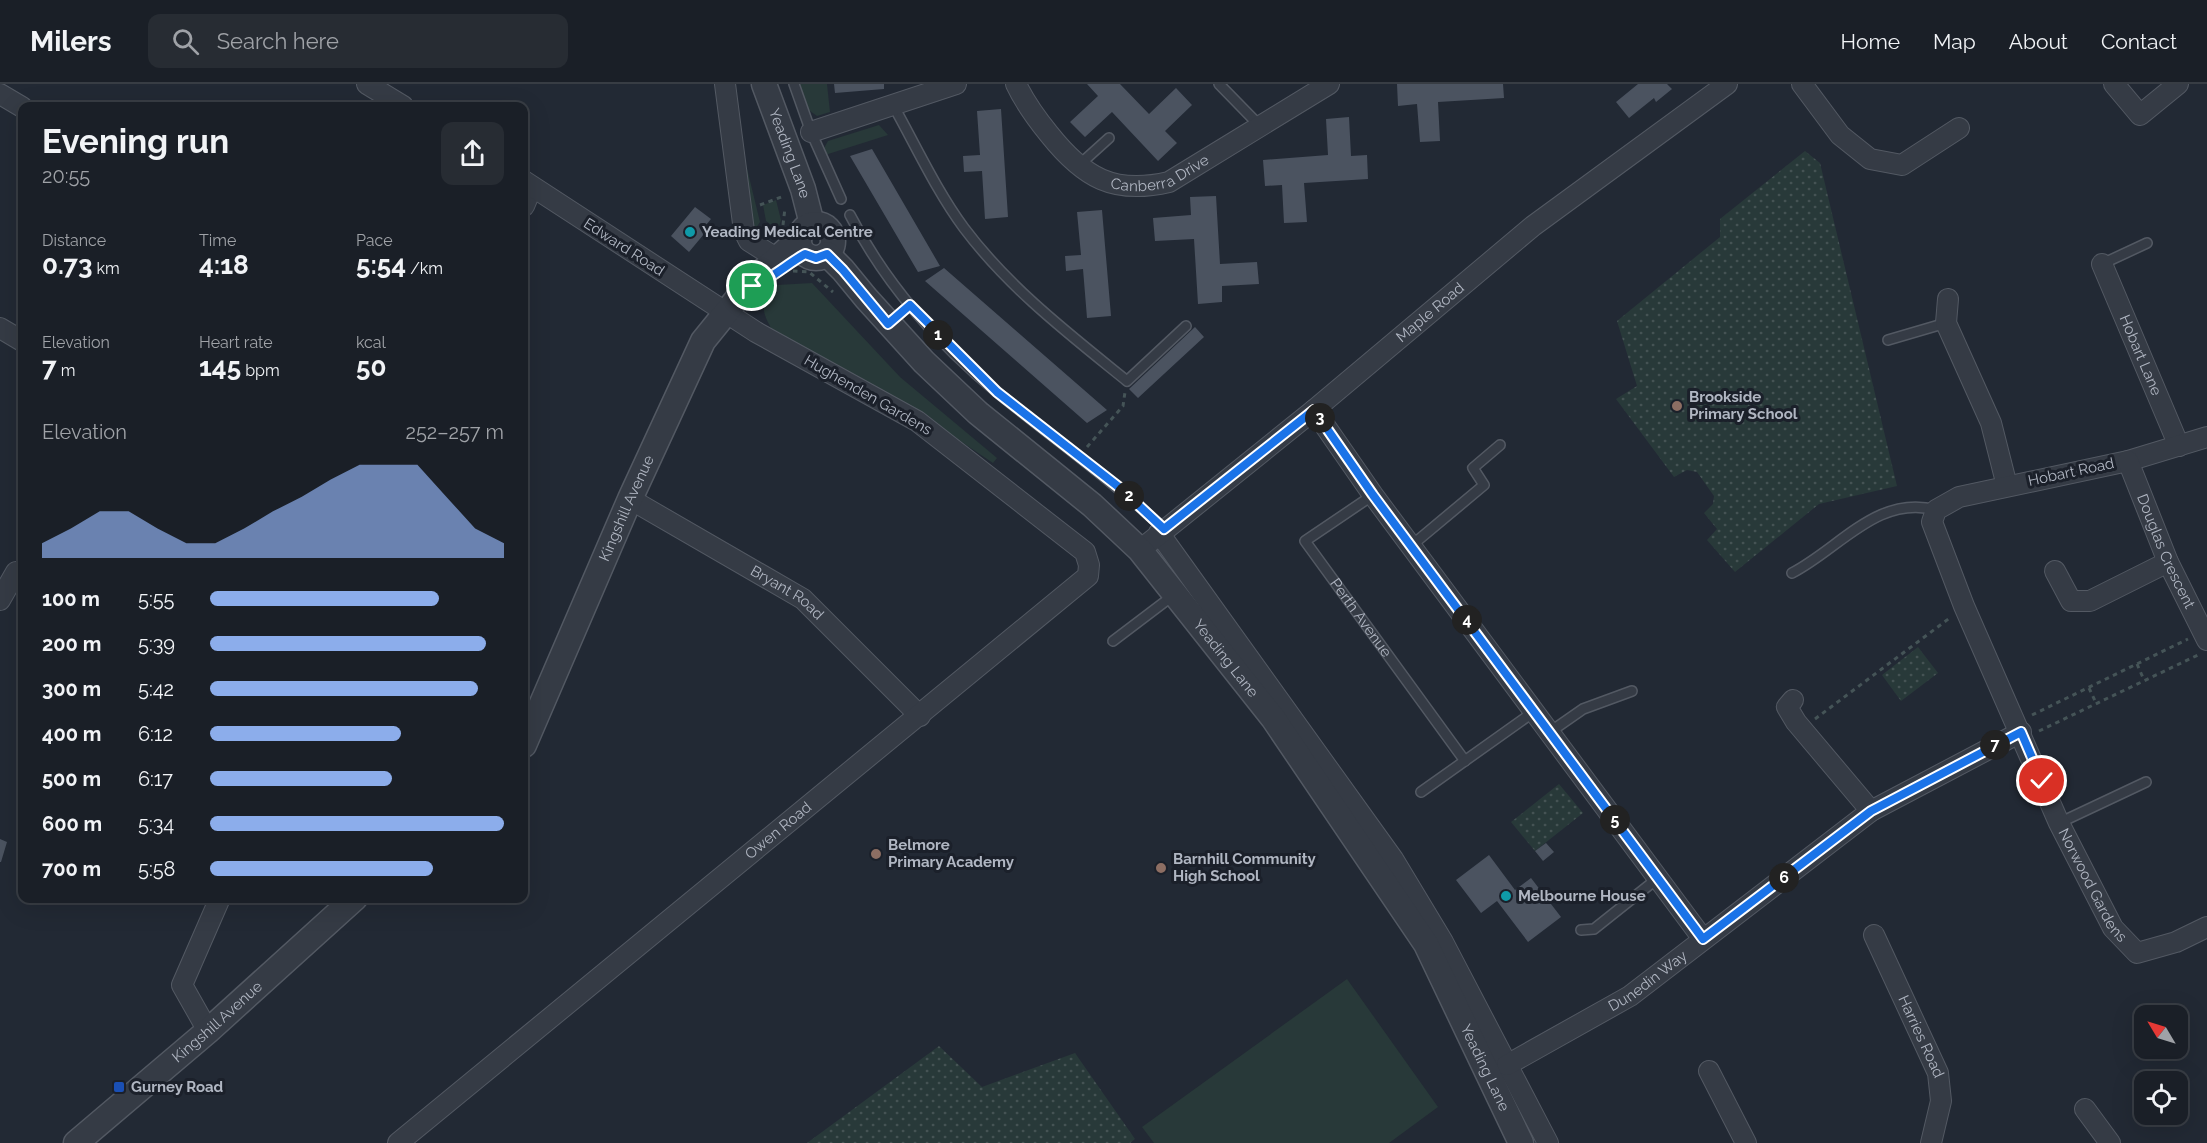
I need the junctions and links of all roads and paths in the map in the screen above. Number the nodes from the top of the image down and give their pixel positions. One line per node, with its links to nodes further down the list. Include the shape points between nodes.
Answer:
1 (367, 84): 14 (street)
2 (725, 84): 30 (street, via 744,231 750,242)
3 (765, 84): 27 (street, Yeading Lane, via 803,189)
4 (794, 84): 19 (lane)
5 (956, 84): 16 (street)
6 (1016, 84): 21 (street, Canberra Drive, via 1025,104)
7 (1219, 84): 17 (lane)
8 (1329, 84): 17 (street, Canberra Drive)
9 (1802, 84): 18 (street, via 1840,135 1870,159 1902,165)
10 (2114, 84): 11 (street, via 2140,115)
11 (2178, 84)
12 (1723, 85): 43 (street, Maple Road, via 1533,226)
13 (0, 94): 15 (street)
14 (396, 102)
15 (18, 105)
16 (893, 105): 19 (street); 42 (lane, via 940,192 996,267 1058,326)
17 (1260, 126): 21 (street, Canberra Drive, via 1169,182 1145,188 1098,180)
18 (1959, 128)
19 (811, 132): 24 (lane)
20 (1108, 138): 21 (lane)
21 (1078, 166)
22 (528, 184): 35 (street, Edward Road)
23 (786, 195): 25 (path, via 760,204)
24 (841, 200)
25 (761, 213)
26 (850, 215): 34 (lane)
27 (810, 243): 30 (street, Kingshill Avenue); 31 (street, Kingshill Avenue, via 760,285); 37 (street, Yeading Lane, via 843,270)
28 (2147, 243): 29 (lane)
29 (2102, 264): 46 (street, Hobart Lane)
30 (782, 265): 31 (street, Kingshill Avenue, via 756,277); 32 (path, via 809,272)
31 (752, 286): 35 (street, Kingshill Avenue)
32 (827, 286)
33 (1948, 298): 36 (street)
34 (910, 305): 37 (lane); 47 (lane, via 997,392)
35 (725, 312): 51 (street, Kingshill Avenue, via 697,352); 52 (street, Hughenden Gardens, via 917,421)
36 (1946, 323): 41 (lane); 49 (street, via 1991,423)
37 (888, 324): 56 (street, Yeading Lane, via 978,413 1092,505)
38 (1186, 326): 42 (lane)
39 (0, 328): 40 (street)
40 (18, 339)
41 (1888, 340)
42 (1127, 381): 47 (path, via 1123,406)
43 (1314, 410): 50 (street); 54 (street, Maple Road)
44 (2207, 437): 46 (street, Hobart Road)
45 (1500, 445): 55 (lane, via 1473,468 1484,485)
46 (2179, 446): 48 (street, Hobart Road)
47 (1080, 455): 54 (lane)
48 (2128, 460): 49 (street, Hobart Road); 57 (street, Douglas Crescent)
49 (2007, 486): 53 (street, Hobart Road, via 1959,498)
50 (1373, 495): 55 (street); 78 (lane, Perth Avenue, via 1305,542)
51 (630, 499): 73 (street, Bryant Road, via 802,599); 77 (street, Kingshill Avenue)
52 (1033, 509): 73 (street, Owen Road, via 1085,552 1088,576)
53 (1936, 510): 60 (lane, via 1907,507 1880,515); 63 (street, Norwood Gardens, via 1932,522)
54 (1162, 531): 56 (street, Maple Road); 91 (street, via 1394,859)
55 (1411, 546): 72 (street)
56 (1140, 550): 61 (street, Yeading Lane)
57 (2168, 562): 59 (street, via 2090,601 2071,601); 65 (street, Douglas Crescent)
58 (13, 570): 62 (street)
59 (2055, 571)
60 (1792, 573)
61 (1175, 594): 64 (lane); 96 (street, Yeading Lane, via 1280,727 1426,944)
62 (0, 600)
63 (1964, 606): 74 (path); 75 (street, Norwood Gardens)
64 (1113, 641)
65 (2204, 642): 66 (path); 67 (path)
66 (2137, 664): 67 (path); 68 (path)
67 (2144, 680): 71 (path)
68 (2089, 688): 71 (path); 75 (path)
69 (1632, 691): 76 (lane, via 1583,710)
70 (1792, 700): 74 (street, via 1787,707)
71 (2096, 704): 75 (path)
72 (1535, 711): 76 (street); 78 (lane)
73 (920, 716): 95 (street, Owen Road)
74 (1802, 729): 81 (street)
75 (2021, 731): 81 (street, Dunedin Way); 82 (street, Norwood Gardens)
76 (1550, 732): 83 (street)
77 (528, 736)
78 (1465, 761): 80 (lane)
79 (2146, 782): 82 (lane)
80 (1421, 792)
81 (1871, 811): 89 (street, Dunedin Way)
82 (2060, 823): 86 (street, Norwood Gardens, via 2113,928 2137,952 2176,942)
83 (1658, 878): 87 (lane, via 1594,929); 89 (street)
84 (218, 903): 90 (street, via 182,985)
85 (349, 903): 90 (street, Kingshill Avenue)
86 (2207, 927)
87 (1581, 930)
88 (1874, 935): 99 (street, Harries Road, via 1938,1073 1941,1101)
89 (1703, 939): 91 (street, Dunedin Way, via 1630,996)
90 (208, 1031): 94 (street, Kingshill Avenue)
91 (1507, 1065): 97 (street)
92 (1709, 1071): 98 (street)
93 (2085, 1109): 100 (street)
94 (76, 1143)
95 (398, 1143)
96 (1521, 1143)
97 (1548, 1143)
98 (1746, 1143)
99 (1931, 1143)
100 (2110, 1143)

